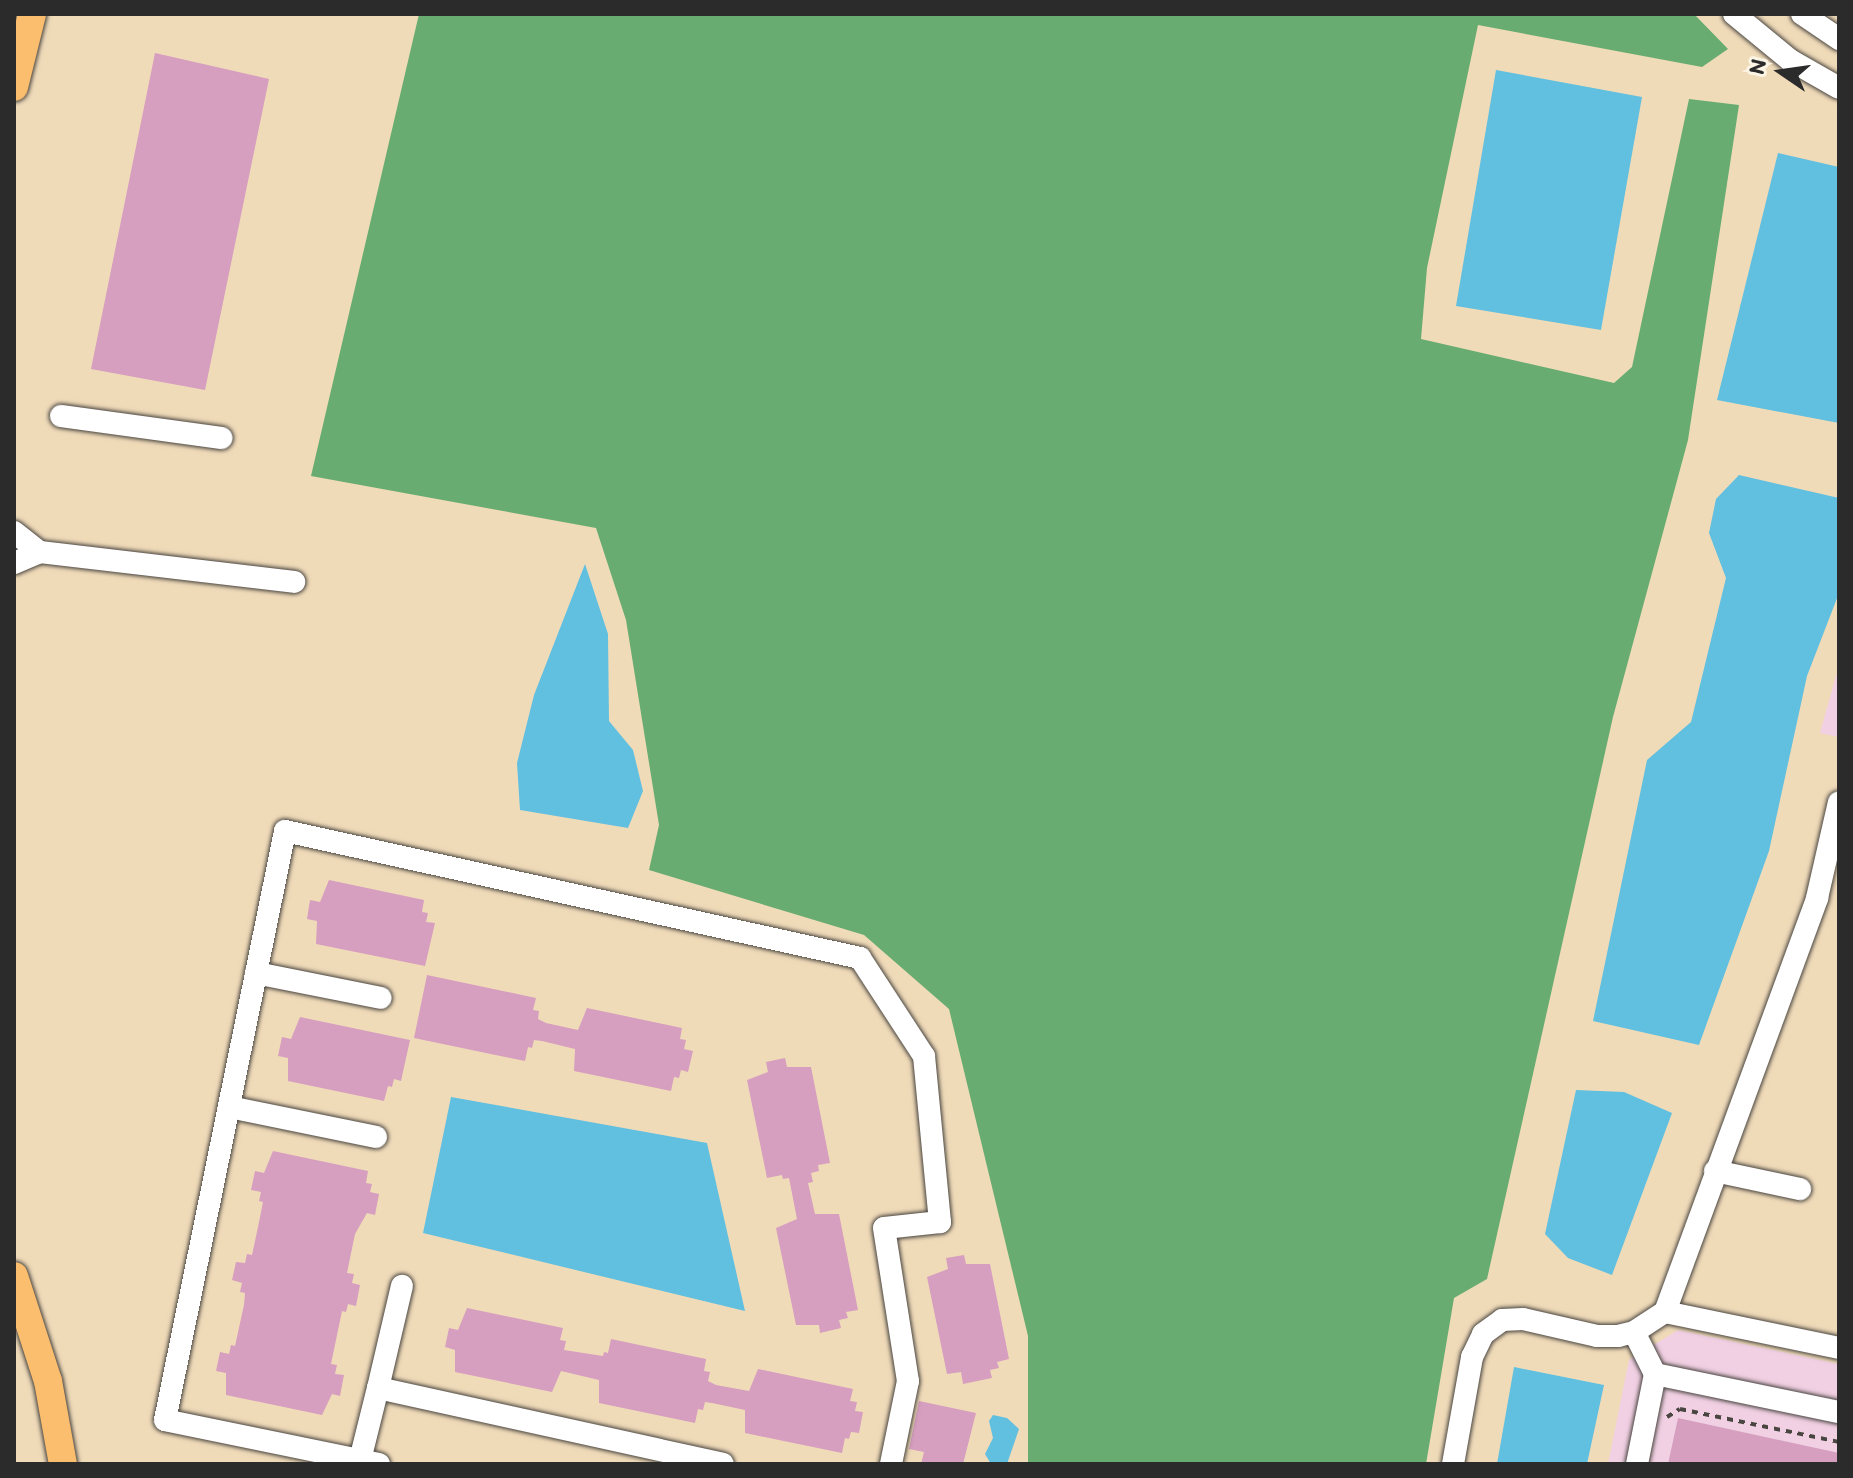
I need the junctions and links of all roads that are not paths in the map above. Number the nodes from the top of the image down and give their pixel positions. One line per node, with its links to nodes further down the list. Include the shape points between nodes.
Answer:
1 (32, 14): 6 (main road)
2 (1734, 14): 5 (street, via 1790,60)
3 (1802, 14): 4 (street)
4 (1839, 39)
5 (1835, 85)
6 (14, 87)
7 (61, 416): 8 (street)
8 (222, 438)
9 (14, 532): 10 (street)
10 (40, 552): 11 (street); 12 (street)
11 (14, 563)
12 (294, 582)
13 (1839, 802): 18 (street, via 1817,898)
14 (256, 973): 15 (street); 16 (street); 31 (street, via 285,831 860,958 924,1056 940,1222 884,1228 908,1381)
15 (381, 998)
16 (229, 1107): 17 (street); 28 (street, via 165,1420)
17 (376, 1137)
18 (1715, 1171): 19 (street); 22 (street)
19 (1800, 1189)
20 (14, 1276): 29 (main road, via 48,1381)
21 (402, 1286): 26 (street)
22 (1665, 1312): 23 (street); 24 (street)
23 (1634, 1332): 25 (street); 32 (street, via 1597,1336 1523,1319 1502,1320 1483,1334 1472,1357)
24 (1839, 1348)
25 (1655, 1374): 27 (street); 33 (street)
26 (378, 1388): 28 (street); 30 (street)
27 (1839, 1412)
28 (369, 1462)
29 (63, 1464)
30 (723, 1464)
31 (891, 1464)
32 (1453, 1464)
33 (1637, 1464)

